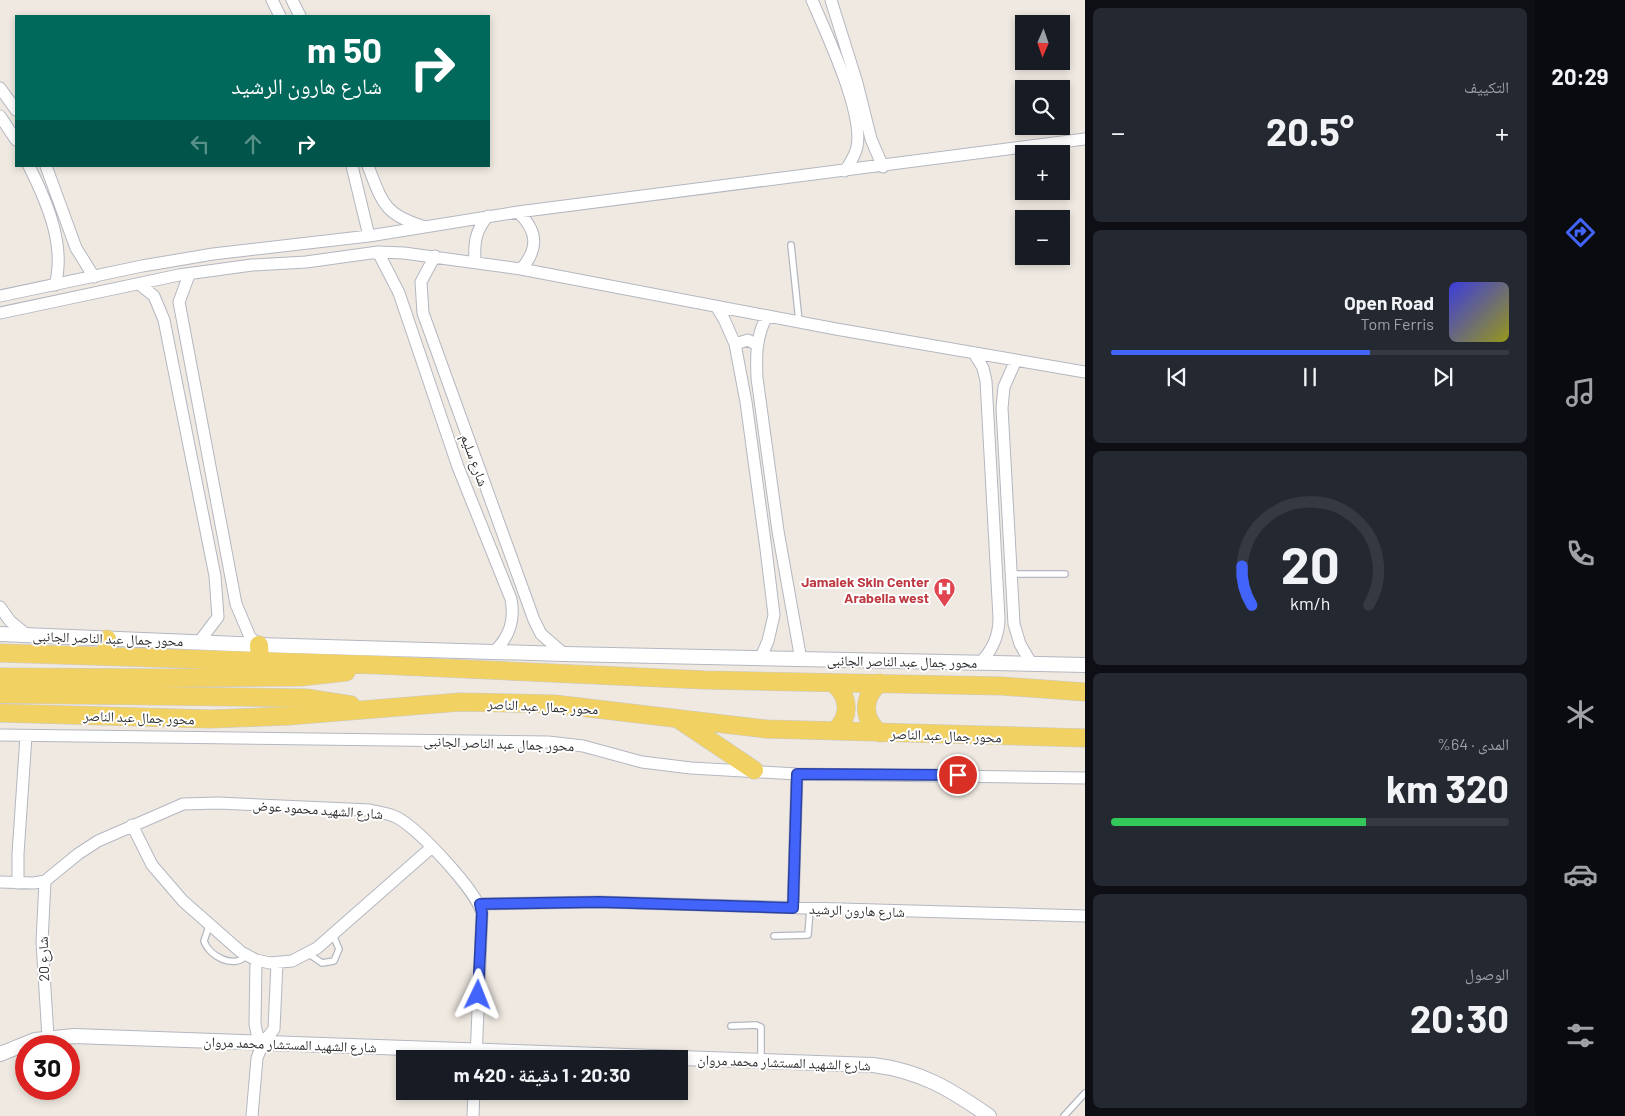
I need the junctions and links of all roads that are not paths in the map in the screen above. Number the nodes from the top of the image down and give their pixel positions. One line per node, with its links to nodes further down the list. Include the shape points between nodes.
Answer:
1 (291, 0): 4 (street); 6 (street)
2 (812, 0): 5 (street)
3 (832, 4): 5 (street, via 821,7); 11 (street)
4 (276, 8)
5 (818, 13): 13 (street, via 849,98)
6 (299, 15)
7 (0, 88): 8 (street)
8 (15, 109)
9 (0, 116): 10 (street)
10 (15, 138)
11 (871, 139): 13 (street, via 866,143); 18 (street)
12 (1085, 139): 18 (street)
13 (857, 141): 19 (street)
14 (30, 167): 28 (street)
15 (46, 167): 27 (street)
16 (352, 167): 21 (street)
17 (368, 167): 20 (street)
18 (883, 167): 19 (street)
19 (845, 171): 22 (street)
20 (383, 203): 21 (street, via 377,209); 24 (street, via 399,218)
21 (364, 208): 25 (street)
22 (518, 212): 23 (street); 32 (street, via 531,229 534,246)
23 (488, 216): 24 (street); 31 (street, via 477,231)
24 (424, 226): 25 (street)
25 (369, 236): 34 (street, via 214,254)
26 (790, 244): 43 (lane)
27 (76, 248): 28 (street, via 73,253); 34 (street)
28 (59, 251): 36 (street)
29 (378, 252): 30 (street); 33 (street); 52 (street, شارع سليم, via 399,293)
30 (435, 256): 31 (street); 51 (street, شارع سليم, via 424,272 421,302)
31 (475, 262): 32 (street)
32 (521, 269): 38 (street)
33 (188, 275): 35 (street); 40 (street, via 180,295)
34 (94, 277): 36 (street)
35 (139, 284): 39 (street); 42 (street, via 154,296)
36 (55, 285): 37 (street)
37 (0, 296)
38 (716, 306): 41 (street); 44 (street)
39 (0, 313)
40 (182, 314): 42 (street, via 170,310); 63 (street)
41 (767, 316): 43 (street); 45 (street)
42 (164, 320): 64 (street)
43 (799, 321): 46 (street)
44 (735, 344): 45 (street, via 748,340); 60 (street)
45 (757, 345): 59 (street, via 759,388)
46 (974, 353): 47 (street); 49 (street, via 983,368)
47 (1016, 360): 48 (street); 50 (street)
48 (1085, 372)
49 (986, 385): 50 (street, via 993,383); 58 (street)
50 (1004, 387): 57 (street)
51 (454, 402): 52 (street); 53 (street, شارع سليم)
52 (437, 408): 54 (street, شارع سليم)
53 (475, 461): 54 (street); 55 (street, شارع سليم)
54 (458, 467): 56 (street, شارع سليم)
55 (502, 535): 56 (street); 73 (street, شارع سليم, via 534,620 542,634)
56 (488, 540): 71 (street, شارع سليم, via 513,610 509,633)
57 (1010, 545): 58 (street); 61 (street)
58 (996, 546): 76 (street, via 999,628 993,647)
59 (781, 547): 60 (street); 75 (street)
60 (766, 548): 74 (street, via 774,615)
61 (1012, 574): 62 (lane); 77 (street, via 1015,629)
62 (1065, 574)
63 (236, 604): 64 (street, via 229,610); 72 (street)
64 (219, 606): 68 (street, via 218,617)
65 (0, 607): 67 (street, via 10,621)
66 (0, 634): 67 (street, محور جمال عبد الناصر الجانبى)
67 (27, 635): 69 (street, محور جمال عبد الناصر الجانبى)
68 (199, 642): 69 (street, محور جمال عبد الناصر الجانبى); 72 (street, محور جمال عبد الناصر الجانبى)
69 (107, 647): 70 (main road); 72 (main road)
70 (0, 652)
71 (495, 652): 72 (street, محور جمال عبد الناصر الجانبى); 73 (street, محور جمال عبد الناصر الجانبى)
72 (259, 653): 78 (main road)
73 (564, 654): 74 (street, محور جمال عبد الناصر الجانبى)
74 (760, 659): 75 (street, محور جمال عبد الناصر الجانبى)
75 (801, 660): 76 (street, محور جمال عبد الناصر الجانبى)
76 (981, 662): 77 (street, محور جمال عبد الناصر الجانبى)
77 (1031, 663): 79 (street, محور جمال عبد الناصر الجانبى)
78 (378, 665): 80 (main road, via 300,676); 81 (main road)
79 (1085, 665)
80 (0, 677)
81 (833, 683): 82 (main road); 88 (main road, via 842,692 846,706 844,719)
82 (880, 683): 83 (main road); 89 (main road, via 868,698 866,712 870,724)
83 (1085, 692)
84 (0, 694): 85 (main road, via 306,698)
85 (366, 709): 86 (main road, محور جمال عبد الناصر, via 210,719); 87 (main road, محور جمال عبد الناصر, via 460,702 554,704)
86 (0, 713)
87 (676, 718): 88 (main road, محور جمال عبد الناصر, via 766,729); 93 (main road)
88 (836, 730): 89 (main road, محور جمال عبد الناصر)
89 (880, 733): 92 (main road, محور جمال عبد الناصر)
90 (0, 735): 91 (street, محور جمال عبد الناصر الجانبى)
91 (26, 736): 93 (street, محور جمال عبد الناصر الجانبى, via 548,742 582,746 666,766); 100 (street)
92 (1085, 738)
93 (754, 770): 94 (street, محور جمال عبد الناصر الجانبى)
94 (797, 774): 95 (street, محور جمال عبد الناصر الجانبى); 102 (street)
95 (1085, 778)
96 (132, 825): 97 (street, شارع الشهيد محمود عوض, via 172,807 195,802 370,810 394,816 411,826); 98 (street, شارع الشهيد محمود عوض, via 98,841); 105 (street, via 144,852 161,877)
97 (432, 847): 101 (street, شارع الشهيد محمود عوض); 106 (street)
98 (45, 881): 100 (street); 112 (street, شارع 20, via 42,942)
99 (0, 882): 100 (street)
100 (18, 884)
101 (480, 904): 102 (street, شارع هارون الرشيد, via 599,902); 117 (street)
102 (793, 908): 103 (street, شارع هارون الرشيد)
103 (810, 908): 104 (street, شارع هارون الرشيد); 107 (lane, via 808,935)
104 (1085, 916)
105 (209, 926): 109 (street); 109 (lane, via 204,941 212,952 232,961)
106 (333, 936): 108 (street); 108 (lane, via 339,949 334,961 322,962)
107 (774, 936)
108 (309, 954): 110 (street)
109 (251, 958): 110 (street); 114 (street, via 254,1024)
110 (277, 963): 114 (street, via 274,1029)
111 (731, 1026): 120 (lane, via 761,1027)
112 (48, 1035)
113 (80, 1036): 114 (street, شارع الشهيد المستشار محمد مروان)
114 (263, 1043): 116 (street, شارع الشهيد المستشار محمد مروان); 123 (street, via 256,1067)
115 (15, 1047): 118 (street, شارع الشهيد المستشار محمد مروان)
116 (399, 1050)
117 (476, 1050)
118 (0, 1054)
119 (688, 1059): 120 (street, شارع الشهيد المستشار محمد مروان)
120 (761, 1061): 125 (street, شارع الشهيد المستشار محمد مروان, via 894,1067 933,1080)
121 (1084, 1097): 126 (lane)
122 (474, 1100): 124 (street)
123 (252, 1116)
124 (473, 1116)
125 (989, 1116)
126 (1064, 1116)

